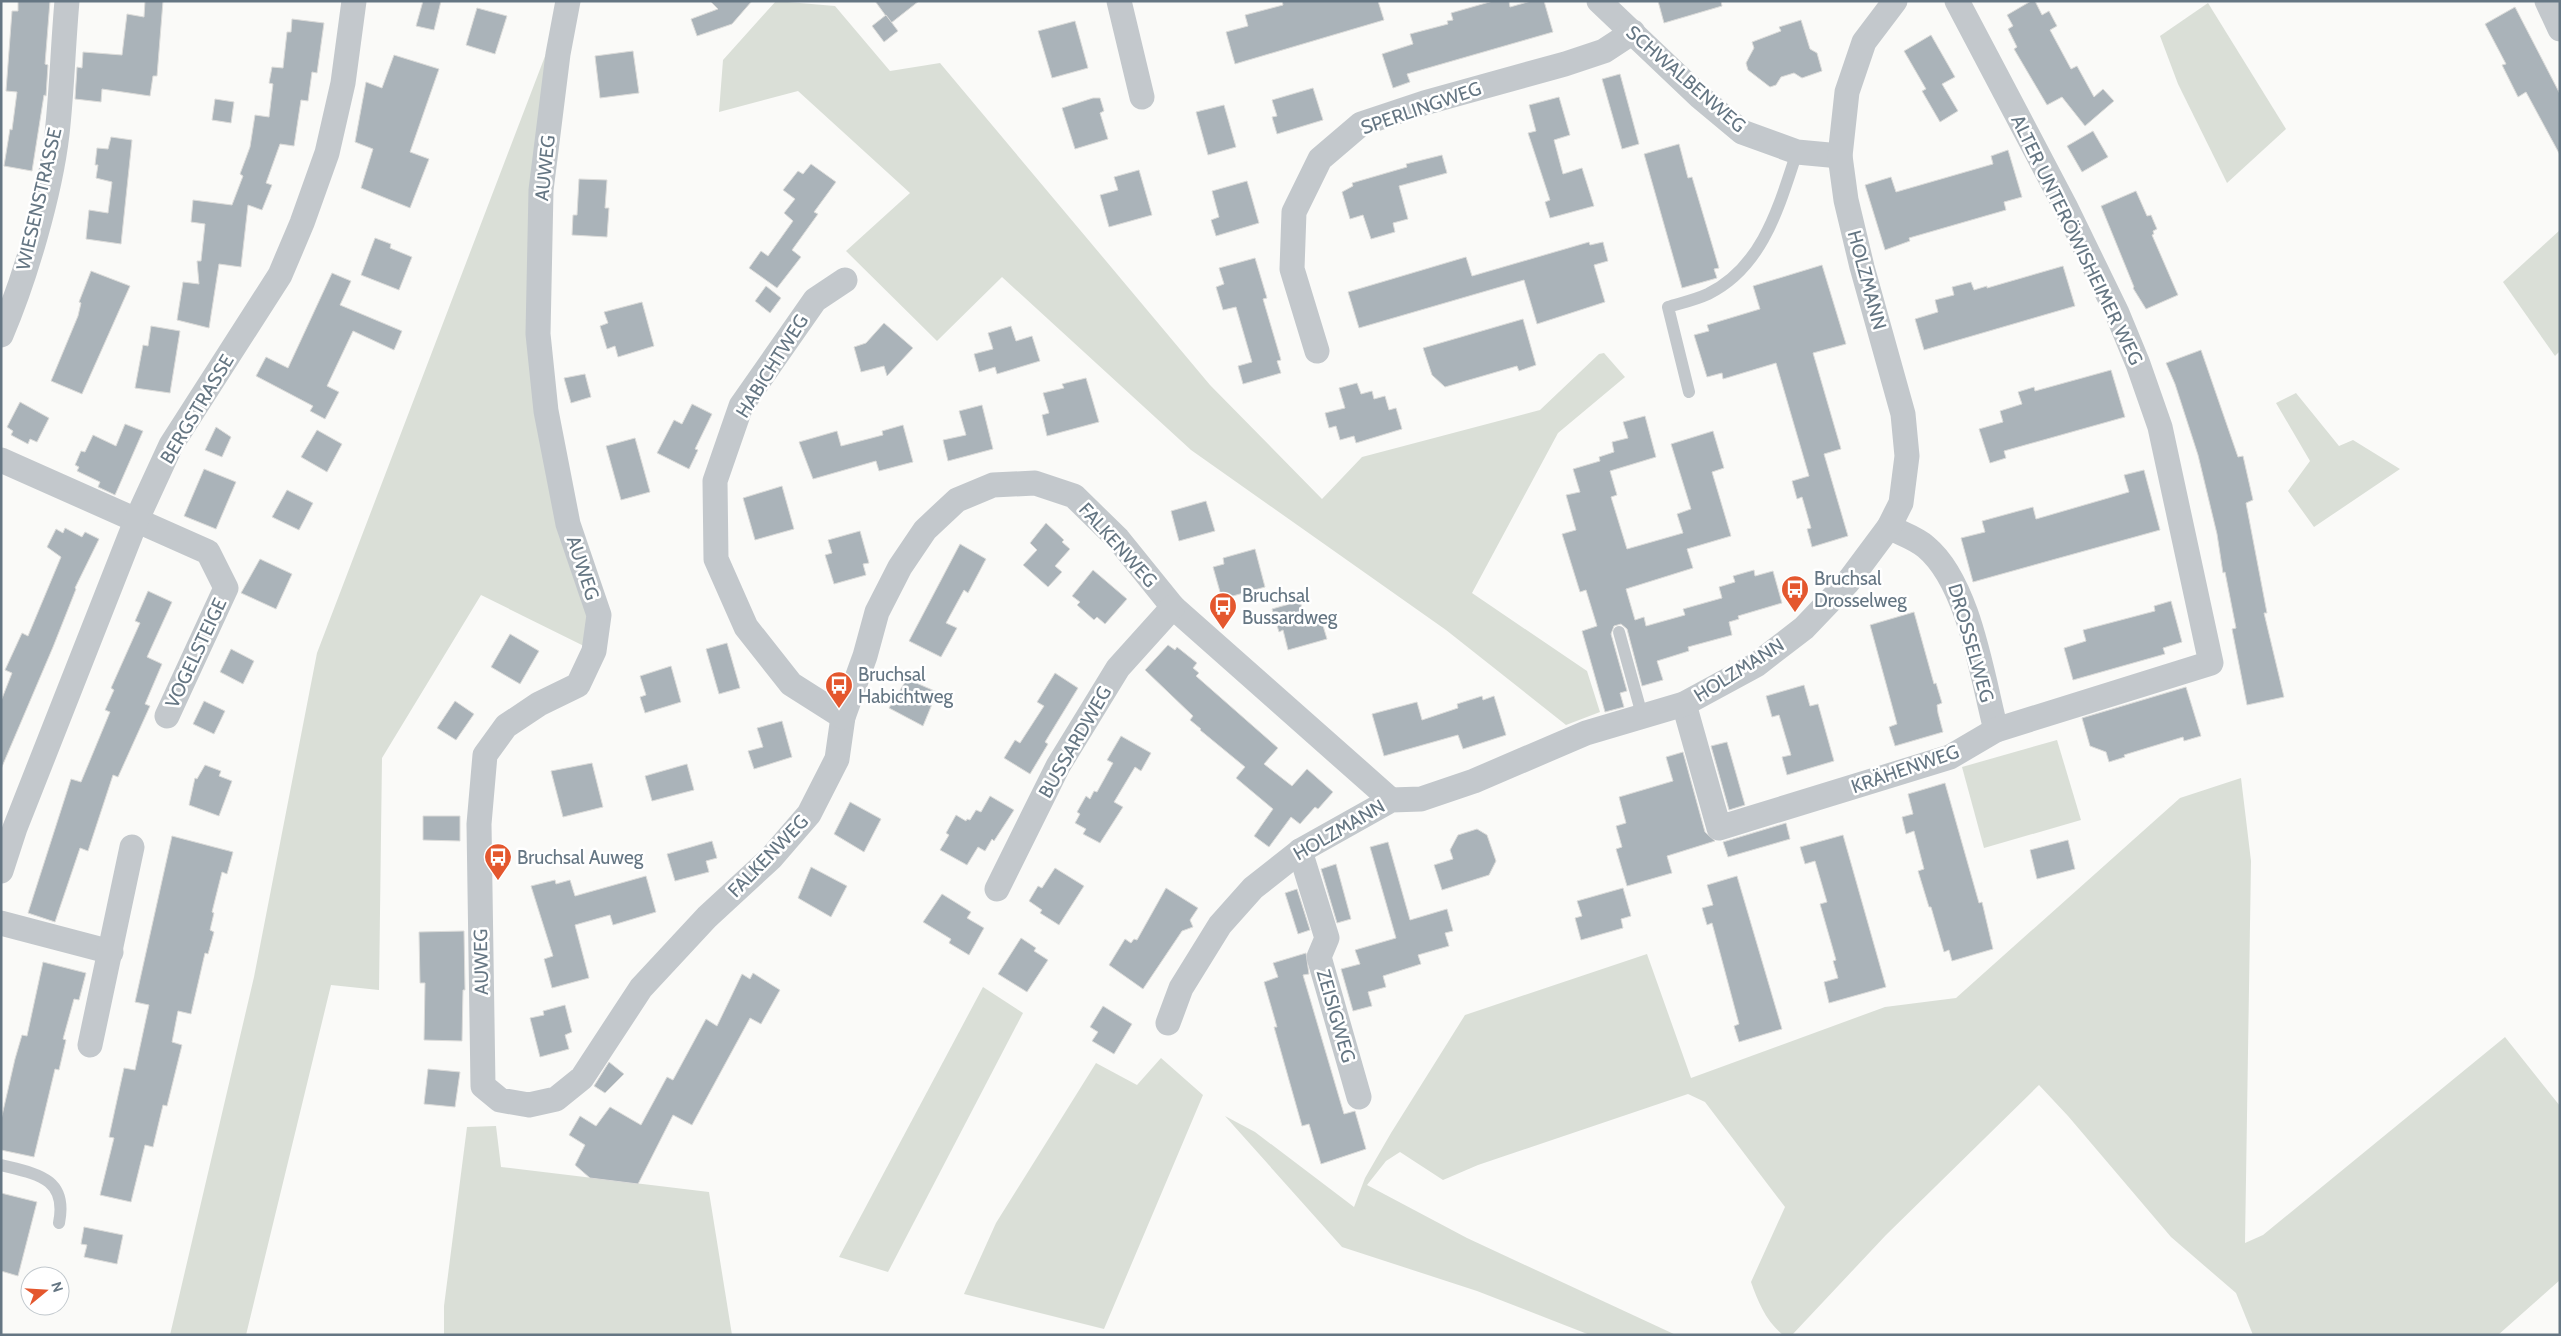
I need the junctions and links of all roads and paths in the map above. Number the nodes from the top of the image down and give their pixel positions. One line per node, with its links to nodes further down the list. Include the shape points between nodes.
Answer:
1 (66, 1): 15 (street, WIESENSTRASSE, via 56,135 28,257)
2 (354, 1): 19 (street, BERGSTRASSE, via 343,83 327,153 302,224 280,275 171,444)
3 (568, 1): 38 (street, AUWEG, via 541,190 538,334 546,411 568,524 599,615 594,651 578,685 539,704 506,726 485,755 479,824)
4 (1119, 1): 11 (street)
5 (1599, 1): 10 (street, SCHWALBENWEG)
6 (1895, 1): 13 (street, HOLZMANN, via 1864,42 1847,92)
7 (1958, 1): 23 (street, ALTER UNTERÖWISHEIMER WEG, via 2065,206 2138,364 2160,427)
8 (2547, 1): 9 (street)
9 (2560, 29)
10 (1633, 32): 12 (street, SCHWALBENWEG, via 1700,97 1742,132); 16 (street, SPERLINGWEG, via 1596,54 1361,124 1320,159 1294,212 1292,269)
11 (1142, 97)
12 (1797, 152): 13 (street, SCHWALBENWEG); 17 (lane, via 1763,242 1746,264 1708,294 1668,308)
13 (1840, 156): 20 (street, HOLZMANN, via 1846,200 1862,267 1903,414 1907,456 1901,502)
14 (845, 280): 27 (street, HABICHTWEG, via 815,300 742,406 715,481 716,559 746,627 791,684)
15 (1, 334)
16 (1317, 351)
17 (1689, 392)
18 (1, 460): 19 (street)
19 (136, 521): 26 (street, VOGELSTEIGE, via 208,552 226,588); 32 (street, BERGSTRASSE)
20 (1889, 527): 24 (street, HOLZMANN, via 1848,582 1804,628 1756,664); 28 (street, DROSSELWEG, via 1926,546 1951,575 1964,604)
21 (1173, 607): 27 (street, FALKENWEG, via 1118,539 1074,496 1035,484 993,485 957,500 925,530 900,567 877,612); 29 (street, FALKENWEG); 33 (street, BUSSARDWEG, via 1118,668 1058,766)
22 (1618, 632): 25 (lane)
23 (2211, 663): 28 (street, KRÄHENWEG)
24 (1684, 704): 25 (street, HOLZMANN); 28 (street, KRÄHENWEG, via 1719,828 1950,757)
25 (1642, 715): 29 (street, HOLZMANN, via 1586,733 1474,781 1421,799)
26 (167, 716)
27 (843, 717): 38 (street, FALKENWEG, via 836,759 809,814 771,858 707,917 640,988 582,1078 556,1099 529,1105 500,1100)
28 (1996, 730)
29 (1391, 800): 31 (street, HOLZMANN)
30 (132, 846): 35 (street)
31 (1300, 851): 36 (street, HOLZMANN, via 1253,888 1220,925 1181,988); 39 (street, ZEISIGWEG, via 1327,938 1319,957)
32 (1, 871)
33 (997, 889)
34 (1, 923): 35 (street)
35 (111, 952): 37 (street)
36 (1168, 1023)
37 (90, 1045)
38 (483, 1086)
39 (1360, 1097)
40 (1, 1165): 41 (lane, via 34,1174 55,1188 63,1207)
41 (59, 1223)

